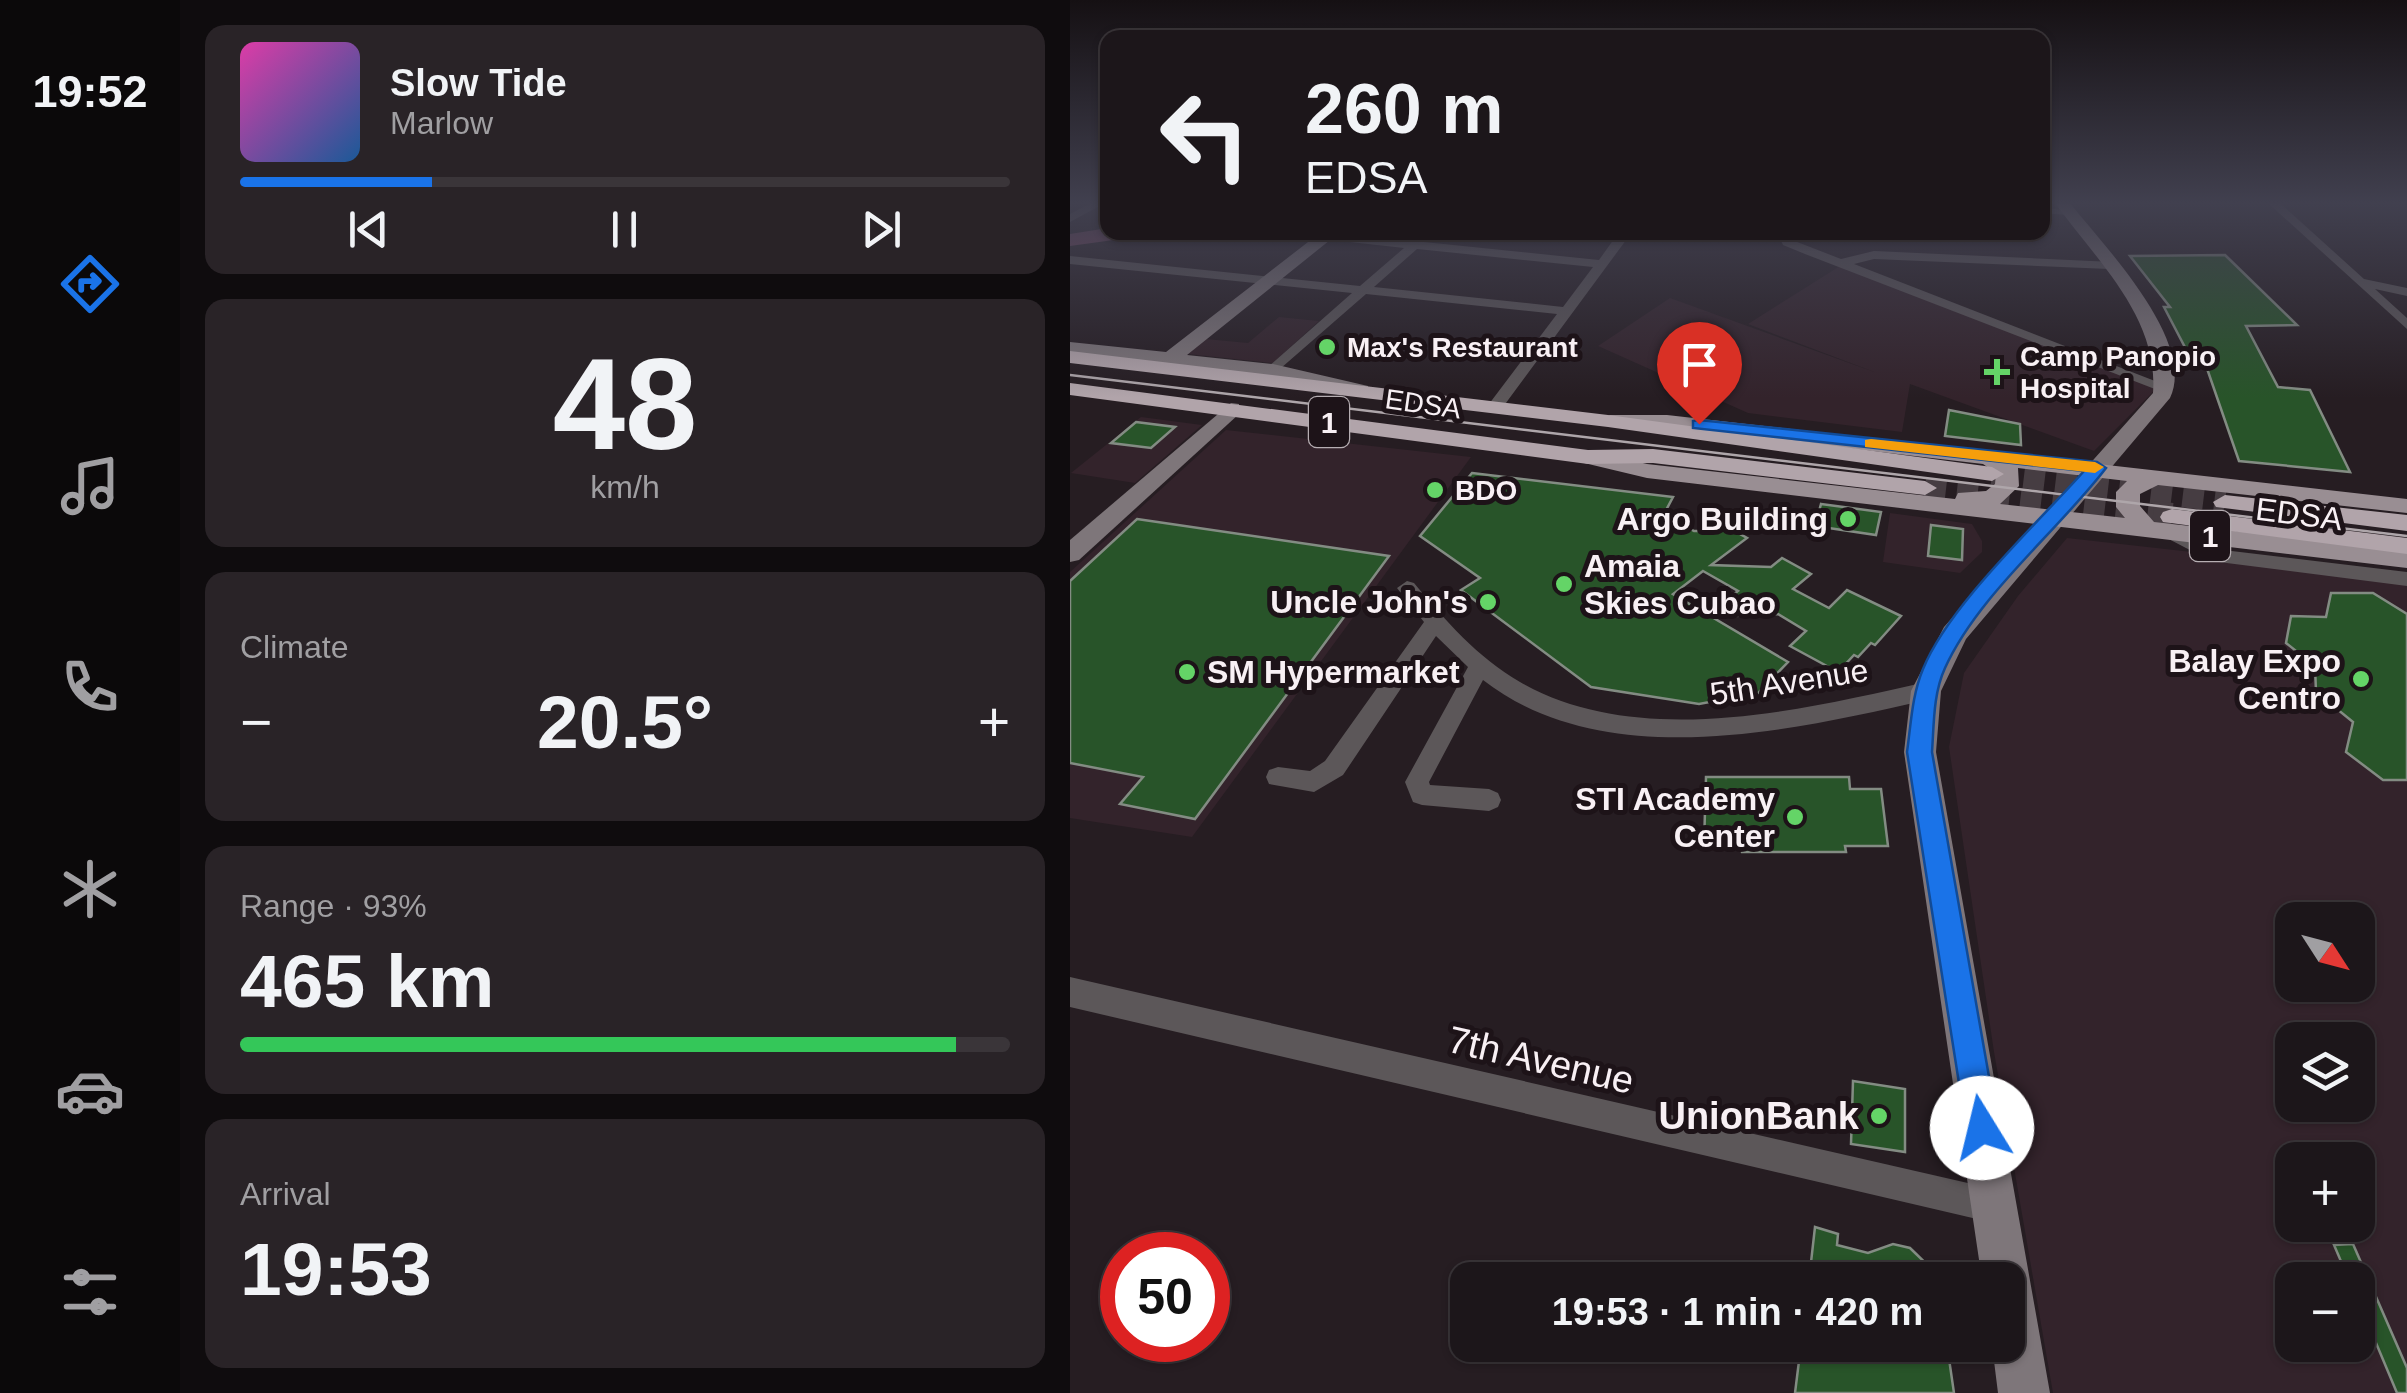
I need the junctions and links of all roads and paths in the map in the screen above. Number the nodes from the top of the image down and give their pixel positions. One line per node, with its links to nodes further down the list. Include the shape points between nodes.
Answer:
1 (1142, 268): 8 (street)
2 (1286, 268): 8 (main road)
3 (1390, 268): 10 (street)
4 (1599, 268): 12 (street)
5 (1854, 268): 18 (street)
6 (2111, 268): 18 (main road, via 2161,347)
7 (2343, 268): 9 (street)
8 (1268, 282): 10 (street); 16 (main road)
9 (2358, 282): 11 (street); 13 (street)
10 (1364, 291): 12 (street); 17 (street)
11 (2407, 292)
12 (1566, 312): 21 (street)
13 (2407, 325)
14 (1070, 348): 16 (main road, EDSA / 1)
15 (1070, 357): 20 (highway, EDSA / 1)
16 (1171, 358): 17 (main road, EDSA / 1)
17 (1273, 370): 20 (main road, EDSA / 1)
18 (2165, 388): 25 (main road)
19 (1070, 390): 22 (highway, EDSA / 1)
20 (1379, 394): 21 (highway, EDSA / 1)
21 (1494, 408): 24 (highway, EDSA / 1)
22 (1232, 409): 23 (highway, EDSA / 1); 35 (main road)
23 (1588, 457): 27 (main road, EDSA / 1, via 1647,472)
24 (1989, 465): 25 (main road, EDSA / 1); 27 (main road, via 2009,473 1999,496)
25 (2097, 468): 26 (main road, EDSA / 1); 31 (main road)
26 (2168, 476): 29 (main road, EDSA / 1); 33 (main road, via 2142,481 2128,492 2128,507)
27 (1924, 495): 30 (main road, EDSA / 1)
28 (2224, 502): 32 (highway, EDSA / 1)
29 (2407, 506)
30 (1999, 512): 31 (main road, EDSA / 1); 34 (main road)
31 (2052, 518): 33 (main road, EDSA / 1); 34 (main road)
32 (2407, 523)
33 (2163, 526): 36 (highway, EDSA / 1); 37 (main road, EDSA / 1); 38 (street, via 2211,554)
34 (2031, 541): 42 (main road, via 1954,634)
35 (1075, 544)
36 (2407, 546)
37 (2407, 559)
38 (2407, 580)
39 (1408, 588): 40 (street, 5th Avenue)
40 (1434, 622): 41 (street, 5th Avenue); 43 (street, via 1334,768 1314,782)
41 (1480, 665): 42 (street, 5th Avenue, via 1532,699 1574,712 1687,728 1815,717); 44 (street, via 1417,782 1418,791 1433,798)
42 (1926, 691): 46 (main road, via 1920,752)
43 (1278, 778)
44 (1489, 800)
45 (1070, 992): 46 (street, 7th Avenue)
46 (1994, 1206): 47 (main road)
47 (2003, 1262)
48 (2019, 1362): 49 (main road)
49 (2024, 1393)

